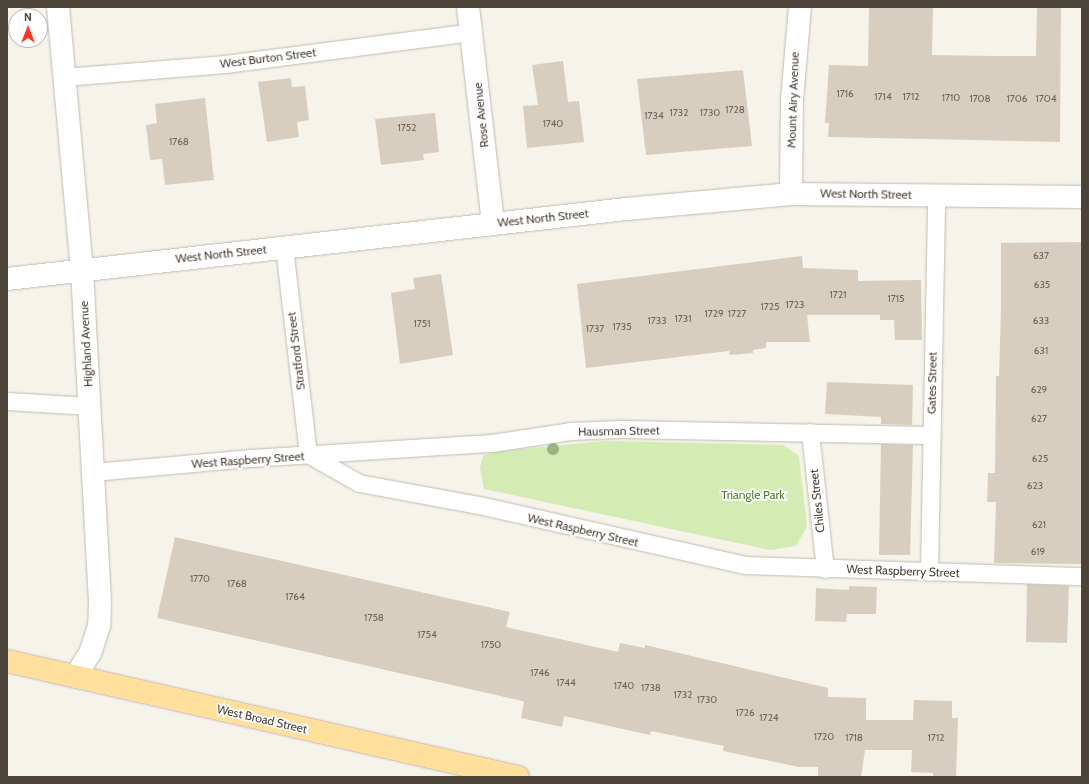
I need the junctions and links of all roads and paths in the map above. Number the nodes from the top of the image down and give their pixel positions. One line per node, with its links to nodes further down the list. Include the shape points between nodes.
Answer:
1 (58, 7): 5 (street, Highland Avenue)
2 (468, 7): 4 (street, Rose Avenue)
3 (800, 7): 6 (street, Mount Airy Avenue, via 792,100)
4 (471, 32): 5 (lane, West Burton Street, via 225,64); 9 (street, Rose Avenue)
5 (64, 78): 11 (street, Highland Avenue)
6 (791, 194): 7 (street, West North Street); 9 (street, West North Street)
7 (936, 195): 8 (street, West North Street); 16 (lane, Gates Street)
8 (1082, 197)
9 (493, 223): 10 (street, West North Street)
10 (284, 247): 11 (street, West North Street); 17 (lane, Stratford Street)
11 (82, 270): 12 (street, West North Street); 14 (street, Highland Avenue)
12 (7, 279)
13 (7, 401): 14 (lane)
14 (90, 406): 18 (street, Highland Avenue)
15 (810, 432): 16 (lane, Hausman Street); 17 (lane, Hausman Street, via 570,431 492,443); 19 (lane, Chiles Street)
16 (931, 436): 20 (lane, Gates Street)
17 (308, 454): 18 (lane, West Raspberry Street); 19 (lane, West Raspberry Street, via 359,483 479,505 700,557 762,566)
18 (93, 472): 23 (street, Highland Avenue, via 99,626 90,653)
19 (825, 569): 20 (lane, West Raspberry Street)
20 (929, 572): 21 (lane, West Raspberry Street)
21 (1082, 576)
22 (7, 661): 23 (main road, West Broad Street)
23 (75, 677): 24 (main road, West Broad Street)
24 (518, 777)

